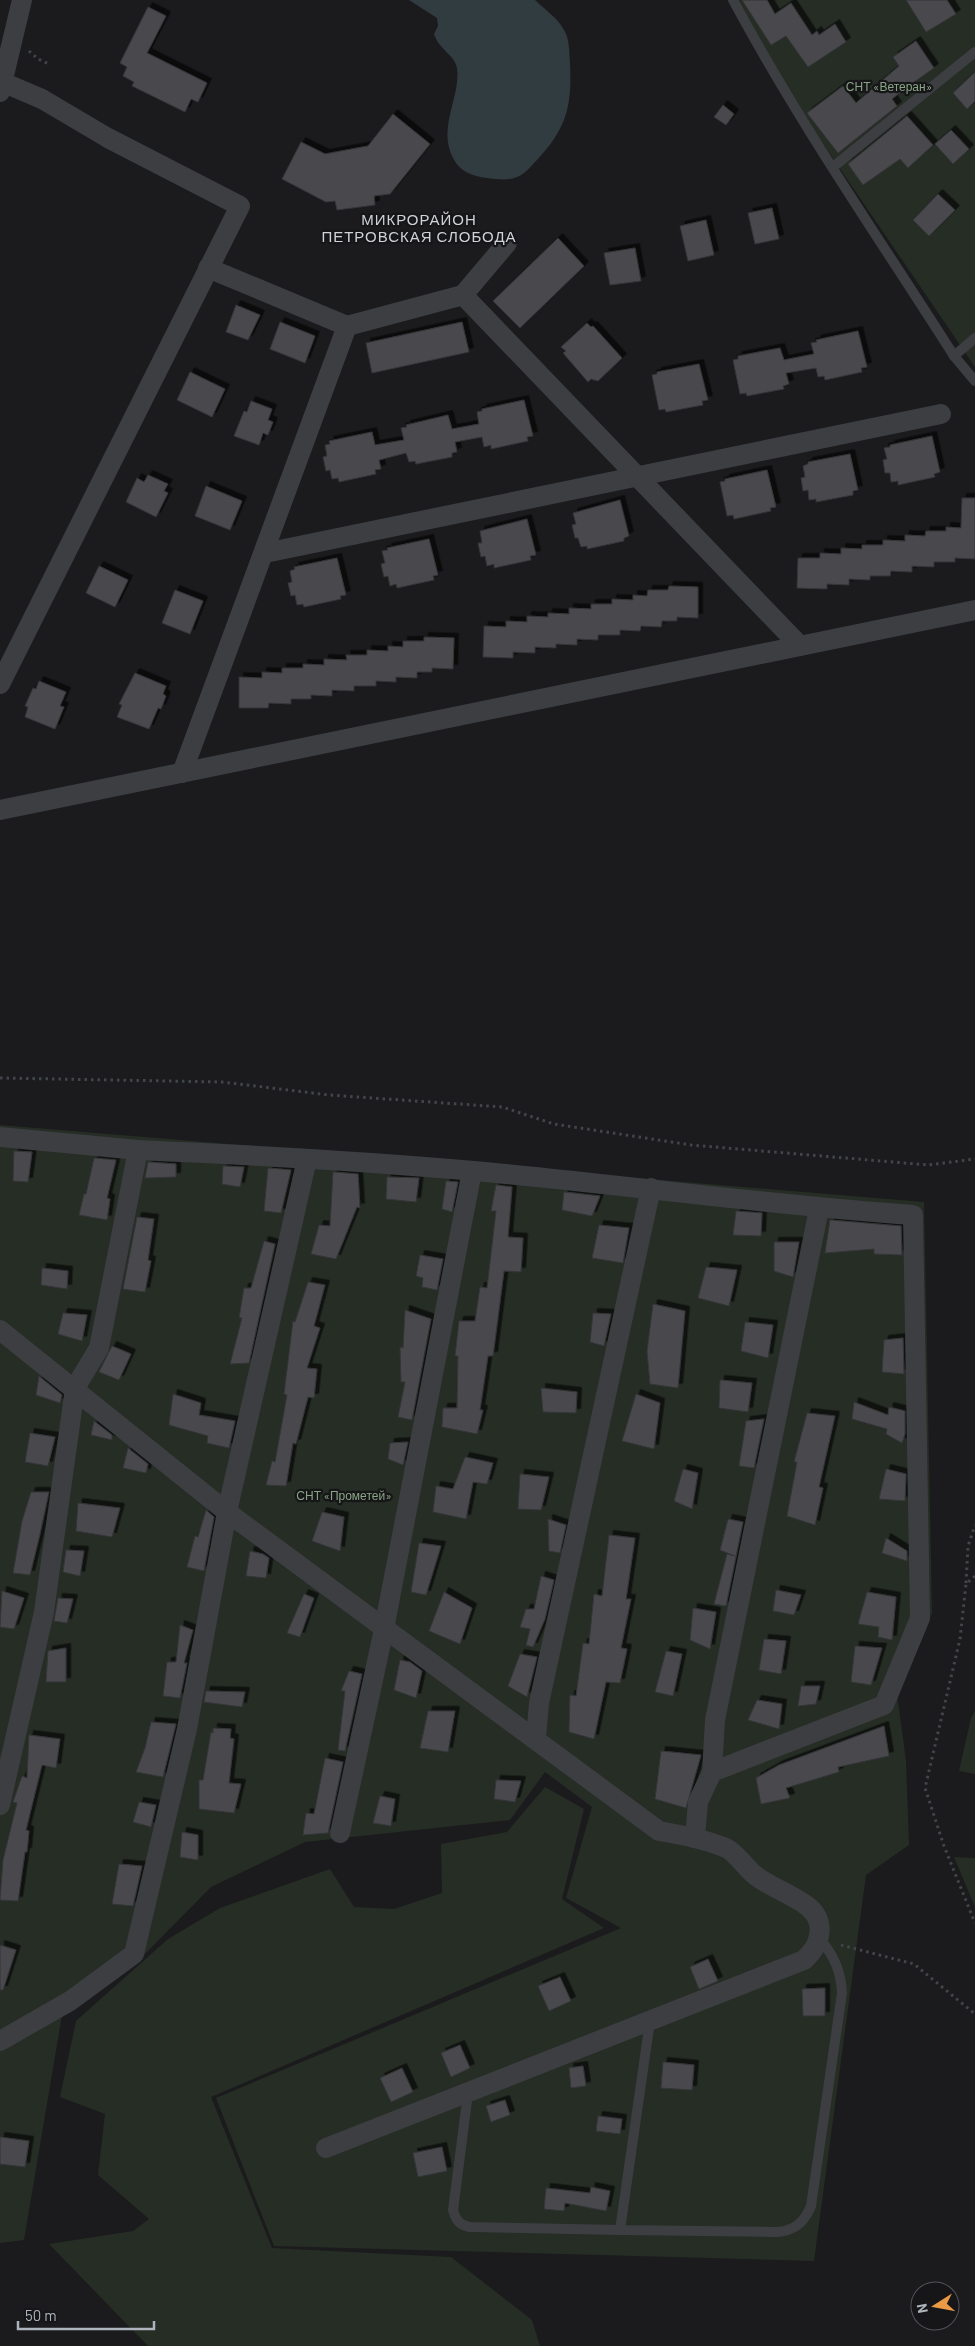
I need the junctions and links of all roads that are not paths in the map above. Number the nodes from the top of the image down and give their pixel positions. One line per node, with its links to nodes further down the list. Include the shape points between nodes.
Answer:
1 (22, 0): 4 (street)
2 (733, 0): 5 (lane, via 759,48)
3 (975, 52): 5 (lane)
4 (1, 87): 7 (street, via 42,99 108,138 240,206)
5 (834, 167): 11 (lane)
6 (507, 242): 8 (street)
7 (208, 268): 9 (street); 18 (street)
8 (463, 295): 9 (street); 14 (street)
9 (348, 326): 15 (street)
10 (975, 338): 11 (lane)
11 (954, 356): 12 (lane)
12 (975, 381)
13 (941, 414): 14 (street)
14 (636, 475): 15 (street); 17 (street)
15 (264, 553): 19 (street)
16 (975, 610): 17 (street)
17 (800, 646): 19 (street)
18 (0, 684)
19 (182, 773): 20 (street)
20 (0, 810)
21 (0, 1137): 22 (street)
22 (138, 1150): 23 (street); 28 (street, via 99,1348)
23 (307, 1159): 24 (street); 29 (street)
24 (472, 1171): 25 (street); 30 (street)
25 (651, 1188): 26 (street); 31 (street, via 539,1704)
26 (819, 1209): 32 (street, via 715,1720); 32 (street, via 914,1215 920,1618 884,1705)
27 (0, 1330): 28 (street)
28 (75, 1388): 29 (street); 33 (street, via 44,1612)
29 (227, 1512): 30 (street); 38 (street, via 188,1729 134,1954 70,2001)
30 (384, 1629): 31 (street); 34 (street)
31 (536, 1738): 35 (street, via 659,1831)
32 (712, 1772): 35 (street, via 698,1802)
33 (0, 1805)
34 (340, 1833)
35 (695, 1838): 36 (street, via 728,1849 756,1876 803,1903 816,1917)
36 (820, 1939): 37 (street, via 804,1960); 41 (lane, via 839,1969 842,1994 807,2216 795,2228 781,2232)
37 (650, 2020): 39 (street); 41 (lane)
38 (0, 2041)
39 (468, 2093): 40 (street); 41 (lane, via 454,2210 462,2225)
40 (326, 2148)
41 (620, 2230)

